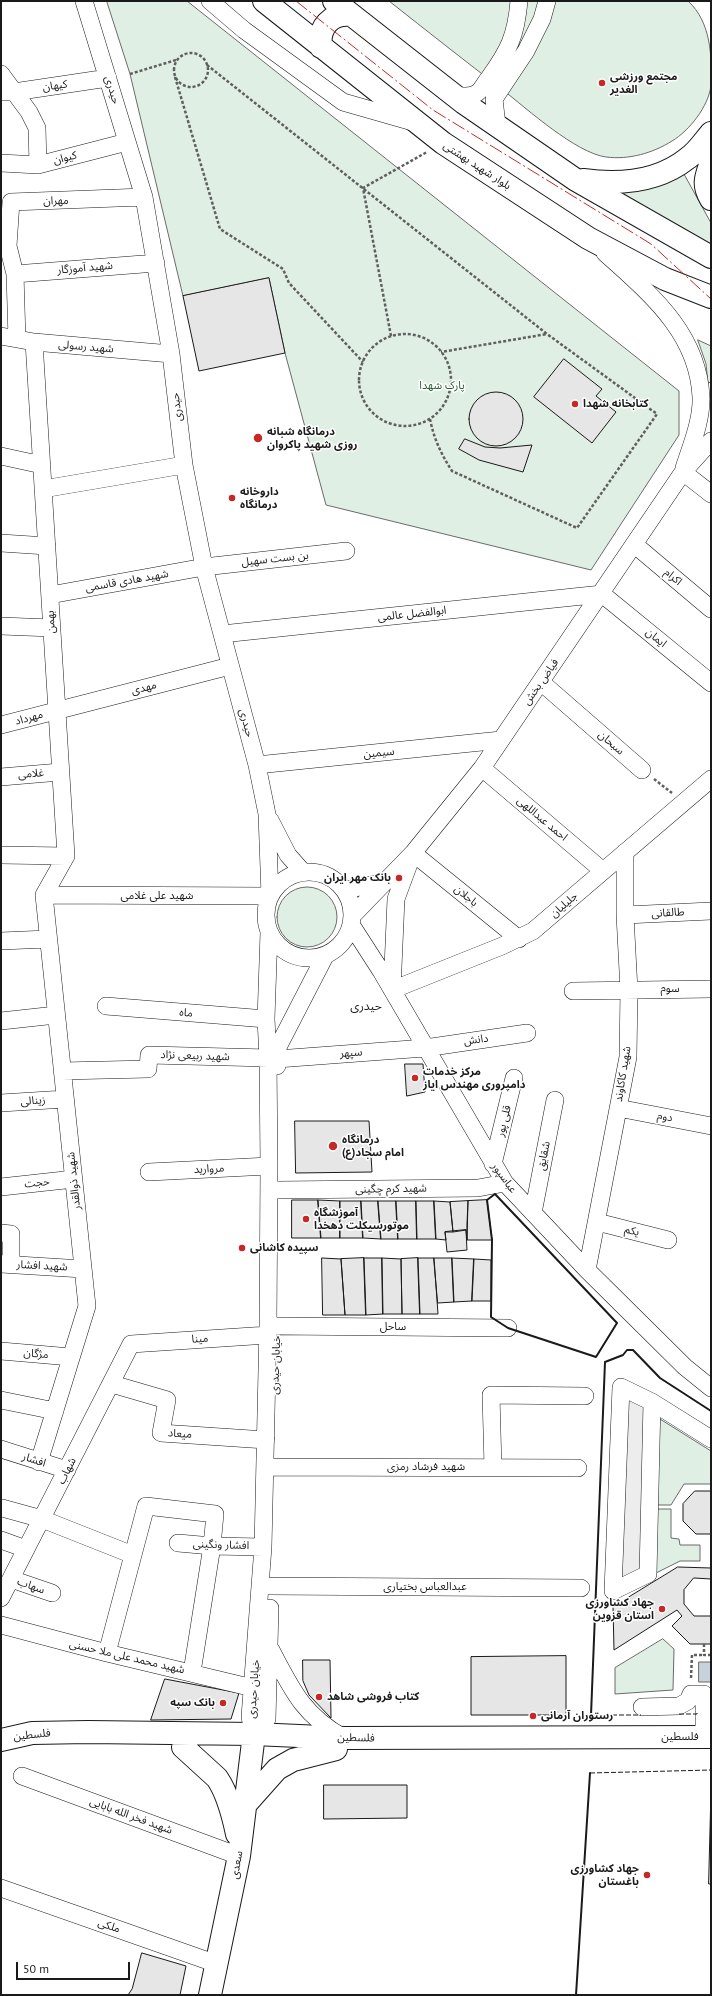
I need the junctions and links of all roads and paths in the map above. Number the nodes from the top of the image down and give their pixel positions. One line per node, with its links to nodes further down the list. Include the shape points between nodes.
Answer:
1 (84, 1): 11 (street, حیدری)
2 (90, 1): 11 (street)
3 (210, 1): 22 (street, via 244,30 343,102)
4 (265, 1): 5 (main road); 12 (main road, بلوار شهید بهشتی)
5 (275, 1)
6 (334, 1): 9 (main road)
7 (519, 1): 10 (street); 19 (street, via 517,25)
8 (547, 1): 10 (street)
9 (352, 15): 12 (main road, via 339,15 325,25 320,36); 21 (main road)
10 (542, 19): 19 (street, via 526,51)
11 (93, 27): 18 (street, حیدری)
12 (321, 47): 22 (main road, بلوار شهید بهشتی)
13 (176, 60): 14 (path, via 191,52 201,56); 16 (path); 17 (path, via 173,71)
14 (207, 65): 17 (path, via 207,76 195,86 183,85); 31 (path)
15 (1, 74): 20 (street)
16 (130, 74)
17 (175, 77): 47 (path, via 220,229 284,268 289,283)
18 (108, 78): 20 (street, کیهان); 25 (street, حیدری)
19 (494, 84): 21 (street, via 469,96); 23 (street)
20 (7, 92): 29 (street, via 29,112 37,128)
21 (456, 96): 23 (main road)
22 (415, 122): 26 (main road, بلوار شهید بهشتی)
23 (497, 125): 30 (main road)
24 (711, 133): 30 (main road, via 690,157 651,177 622,183)
25 (127, 142): 29 (street, کیوان); 32 (street, حیدری)
26 (443, 144): 31 (path); 34 (main road, بلوار شهید بهشتی)
27 (711, 162): 33 (main road, via 706,179 706,190)
28 (1, 163): 29 (street, کیوان)
29 (38, 165)
30 (576, 180): 36 (main road)
31 (363, 188): 41 (path); 42 (path)
32 (144, 197): 35 (street, مهران, via 11,202); 37 (street, حیدری)
33 (711, 199)
34 (588, 238): 39 (main road, بلوار شهید بهشتی, via 665,279); 48 (street, via 656,299 683,334)
35 (5, 245): 38 (street)
36 (711, 257)
37 (156, 263): 38 (street, شهید آموزگار); 46 (street, حیدری)
38 (15, 274): 40 (street)
39 (708, 297)
40 (8, 300): 43 (street)
41 (548, 334): 45 (path); 49 (path, via 656,414 577,528 452,471 441,454)
42 (391, 336): 45 (path, via 419,336 431,342); 47 (path, via 378,342 367,353)
43 (9, 338): 44 (street, شهید رسولی)
44 (34, 342): 46 (street, شهید رسولی); 52 (street, بهمن)
45 (441, 352): 49 (path, via 448,364 451,378 449,394 442,408)
46 (171, 354): 53 (street, حیدری)
47 (363, 362): 49 (path, via 358,384 362,399 371,413 384,422 399,427 415,426)
48 (706, 395): 54 (street)
49 (430, 419)
50 (711, 441): 54 (street)
51 (1, 456): 52 (street)
52 (42, 465): 55 (street, بهمن)
53 (184, 465): 55 (street); 61 (street, حیدری)
54 (683, 472): 56 (street); 58 (street, فیاض بخش)
55 (43, 489): 59 (street, بهمن)
56 (711, 494)
57 (1, 543): 59 (street)
58 (635, 545): 62 (street, فیاض بخش); 64 (street, اکرام)
59 (47, 546): 63 (street, بهمن)
60 (346, 551): 61 (street, بن بست سهیل)
61 (204, 567): 63 (street, شهید هادی قاسمی); 67 (street, حیدری)
62 (602, 594): 67 (street, ابوالفضل عالمی); 69 (street, فیاض بخش); 70 (street, ایمان)
63 (50, 595): 66 (street, بهمن)
64 (711, 609)
65 (1, 626): 66 (street)
66 (52, 628): 71 (street, بهمن)
67 (222, 634): 68 (street, حیدری)
68 (230, 666): 71 (street, مهدی); 74 (street, حیدری)
69 (541, 682): 73 (street, فیاض بخش); 76 (street, سبحان)
70 (711, 683)
71 (57, 711): 72 (street, مهرداد); 77 (street, بهمن)
72 (1, 725)
73 (501, 740): 74 (street, سیمین); 75 (street, فیاض بخش)
74 (257, 765): 81 (street, حیدری)
75 (482, 768): 83 (street, فیاض بخش); 86 (street, احمد عبداللهی)
76 (642, 770): 80 (path)
77 (60, 772): 78 (street, غلامی); 85 (street, بهمن)
78 (1, 777)
79 (711, 779): 80 (street, جلیلیان)
80 (684, 802): 82 (street, جلیلیان)
81 (268, 814): 87 (street, via 288,855); 91 (street)
82 (625, 852): 86 (street, جلیلیان); 93 (street, شهید کاکاوند)
83 (413, 854): 88 (street, فیاض بخش); 97 (street, باجلان); 101 (street, via 396,899)
84 (1, 855): 85 (street)
85 (66, 856): 90 (street)
86 (603, 871): 97 (street, جلیلیان, via 534,931)
87 (303, 872): 89 (street, via 327,875); 91 (street, via 290,876 278,884)
88 (384, 882): 89 (street); 94 (street, فیاض بخش)
89 (345, 890): 94 (street, via 351,902)
90 (44, 895): 91 (street, شهید علی غلامی); 96 (street, شهید ذوالقدر)
91 (270, 896): 95 (street, via 265,920)
92 (711, 911): 93 (street, طالقانی)
93 (625, 915): 102 (street, شهید کاکاوند)
94 (352, 920): 99 (street, via 346,938 337,949); 101 (street, عباسپور)
95 (269, 932): 99 (street, via 276,944 299,958); 106 (street)
96 (48, 939): 98 (street); 105 (street, شهید ذوالقدر)
97 (519, 939): 101 (street, جلیلیان)
98 (1, 941)
99 (325, 956): 110 (street)
100 (711, 989): 102 (street, سوم)
101 (392, 990): 109 (street, عباسپور)
102 (629, 990): 103 (street, سوم); 116 (street, شهید کاکاوند, via 628,1057)
103 (573, 991)
104 (106, 1006): 106 (street, ماه)
105 (56, 1015): 107 (street); 111 (street, شهید ذوالقدر)
106 (266, 1019): 110 (street)
107 (1, 1021)
108 (527, 1033): 109 (street, دانش)
109 (424, 1048): 110 (street, سپهر); 118 (street, عباسپور)
110 (272, 1054): 111 (street, شهید ربیعی نژاد, via 149,1055 148,1069); 119 (street, خیابان حیدری); 124 (street, خیابان حیدری)
111 (62, 1070): 113 (street, شهید ذوالقدر)
112 (514, 1078): 118 (street, قلی پور)
113 (65, 1099): 115 (street, زینالی); 121 (street, شهید ذوالقدر)
114 (555, 1100): 125 (street, شقایق)
115 (1, 1104)
116 (618, 1108): 117 (street, دوم); 126 (street, شهید کاکاوند)
117 (711, 1126)
118 (494, 1164): 122 (street, عباسپور)
119 (269, 1166): 120 (street, مروارید); 133 (street, خیابان حیدری)
120 (149, 1172)
121 (74, 1179): 123 (street, حجت); 130 (street, شهید ذوالقدر)
122 (505, 1183): 124 (street, شهید کرم چگینی, via 478,1188); 125 (street, عباسپور)
123 (1, 1187)
124 (277, 1190): 133 (street, خیابان حیدری)
125 (533, 1213): 131 (street, عباسپور)
126 (596, 1222): 128 (street, یکم); 131 (street, شهید کاکاوند)
127 (1, 1233): 129 (street, via 11,1234)
128 (668, 1240)
129 (6, 1264): 130 (street, شهید افشار)
130 (83, 1269): 136 (street, شهید ذوالقدر, via 87,1306)
131 (587, 1270): 138 (street, عباسپور, via 685,1367)
132 (508, 1328): 133 (street, ساحل)
133 (273, 1330): 134 (street, مینا); 144 (street, خیابان حیدری); 147 (street, خیابان حیدری)
134 (131, 1344): 137 (street, شهاب)
135 (1, 1351): 136 (street, مژگان)
136 (71, 1357): 142 (street, شهید ذوالقدر)
137 (112, 1384): 144 (street, میعاد, via 167,1400 161,1433); 150 (street, شهاب)
138 (711, 1388)
139 (585, 1396): 148 (street, via 491,1395)
140 (1, 1400): 142 (street)
141 (652, 1402): 141 (street, via 648,1574 613,1591 621,1387); 143 (street)
142 (55, 1411): 146 (street, شهید ذوالقدر)
143 (711, 1439)
144 (266, 1440): 156 (street, خیابان حیدری)
145 (1, 1449): 146 (street, افشار)
146 (40, 1462): 150 (street, افشار)
147 (273, 1467): 148 (street, شهید فرشاد رمزی); 160 (street, خیابان حیدری)
148 (493, 1467): 149 (street, شهید فرشاد رمزی)
149 (578, 1468)
150 (67, 1470): 152 (street, شهاب)
151 (2, 1508): 152 (street)
152 (42, 1519): 157 (street, شهاب); 158 (street)
153 (1, 1540): 157 (street)
154 (178, 1543): 155 (street, افشار ونگینی)
155 (212, 1546): 156 (street, افشار ونگینی); 158 (street, via 215,1514 146,1506); 170 (street)
156 (263, 1547): 172 (street, خیابان حیدری)
157 (26, 1549): 159 (street, شهاب)
158 (133, 1555): 167 (street)
159 (11, 1578): 162 (street, سهاب); 163 (street, شهاب)
160 (269, 1586): 161 (street, عبدالعباس بختیاری); 166 (street, خیابان حیدری)
161 (581, 1588)
162 (52, 1594)
163 (1, 1598)
164 (1, 1626): 167 (street, شهید محمد علی ملا حسنی)
165 (704, 1644): 168 (path)
166 (270, 1648): 176 (street, خیابان حیدری, via 267,1719); 177 (street, via 291,1689 313,1717 327,1728)
167 (107, 1653): 170 (street, شهید محمد علی ملا حسنی)
168 (704, 1655): 169 (path); 171 (path, via 692,1655)
169 (711, 1655)
170 (192, 1672): 172 (street, شهید محمد علی ملا حسنی)
171 (691, 1681)
172 (253, 1688): 176 (street, خیابان حیدری, via 250,1717)
173 (642, 1707): 175 (street, via 679,1706 688,1701 692,1694 704,1694)
174 (1, 1740): 176 (main road, فلسطین, via 32,1733); 178 (main road, فلسطین, via 34,1744)
175 (709, 1740): 177 (main road, فلسطین)
176 (253, 1741): 177 (main road, فلسطین); 178 (main road, فلسطین); 180 (main road, سعدی)
177 (340, 1744): 180 (main road, via 293,1760 277,1769)
178 (183, 1747): 181 (main road, via 221,1784 234,1817)
179 (22, 1776): 181 (street, شهید فخر الله بابایی)
180 (245, 1805): 181 (main road, سعدی)
181 (240, 1853): 183 (main road, سعدی)
182 (1, 1888): 183 (street, ملکی)
183 (217, 1964): 184 (main road, سعدی)
184 (210, 1995)

